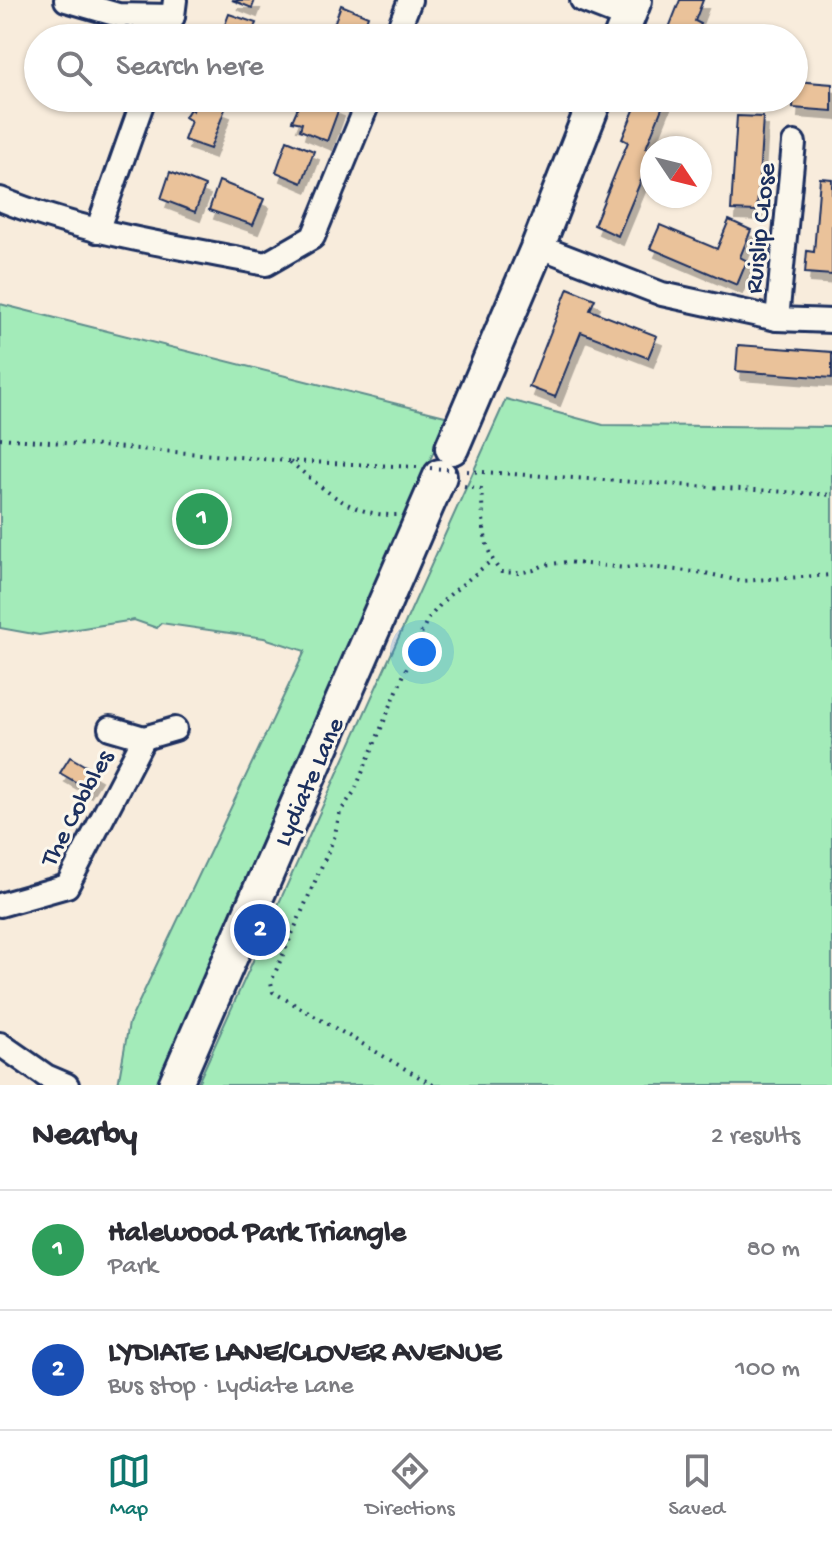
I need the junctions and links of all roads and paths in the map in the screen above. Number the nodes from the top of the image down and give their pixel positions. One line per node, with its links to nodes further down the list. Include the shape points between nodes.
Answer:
1 (66, 0): 4 (street, via 118,15)
2 (410, 0): 6 (street)
3 (582, 0): 5 (street)
4 (174, 8)
5 (628, 19)
6 (401, 24)
7 (139, 112): 12 (street)
8 (364, 112): 12 (street, via 313,237 266,264)
9 (591, 112): 13 (street, Lydiate Lane)
10 (794, 143): 14 (street, Ruislip CLose)
11 (0, 199): 12 (street)
12 (97, 231)
13 (538, 246): 14 (street, via 662,294); 18 (street, Lydiate Lane)
14 (777, 319): 15 (street)
15 (832, 321)
16 (0, 438): 17 (path)
17 (288, 461): 18 (path); 20 (path, via 343,503 374,516)
18 (444, 469): 19 (path); 20 (street, Lydiate Lane); 21 (path, via 481,489)
19 (832, 495)
20 (424, 513): 29 (street, Lydiate Lane)
21 (491, 561): 22 (path, via 501,572 518,573 567,562 705,573 740,581); 30 (path, via 427,620 271,982 273,992)
22 (832, 575)
23 (110, 728): 25 (street)
24 (175, 729): 25 (street)
25 (144, 738): 26 (street, The Cobbles, via 67,886)
26 (0, 905)
27 (0, 1044): 28 (street)
28 (67, 1085)
29 (175, 1085)
30 (433, 1085)

